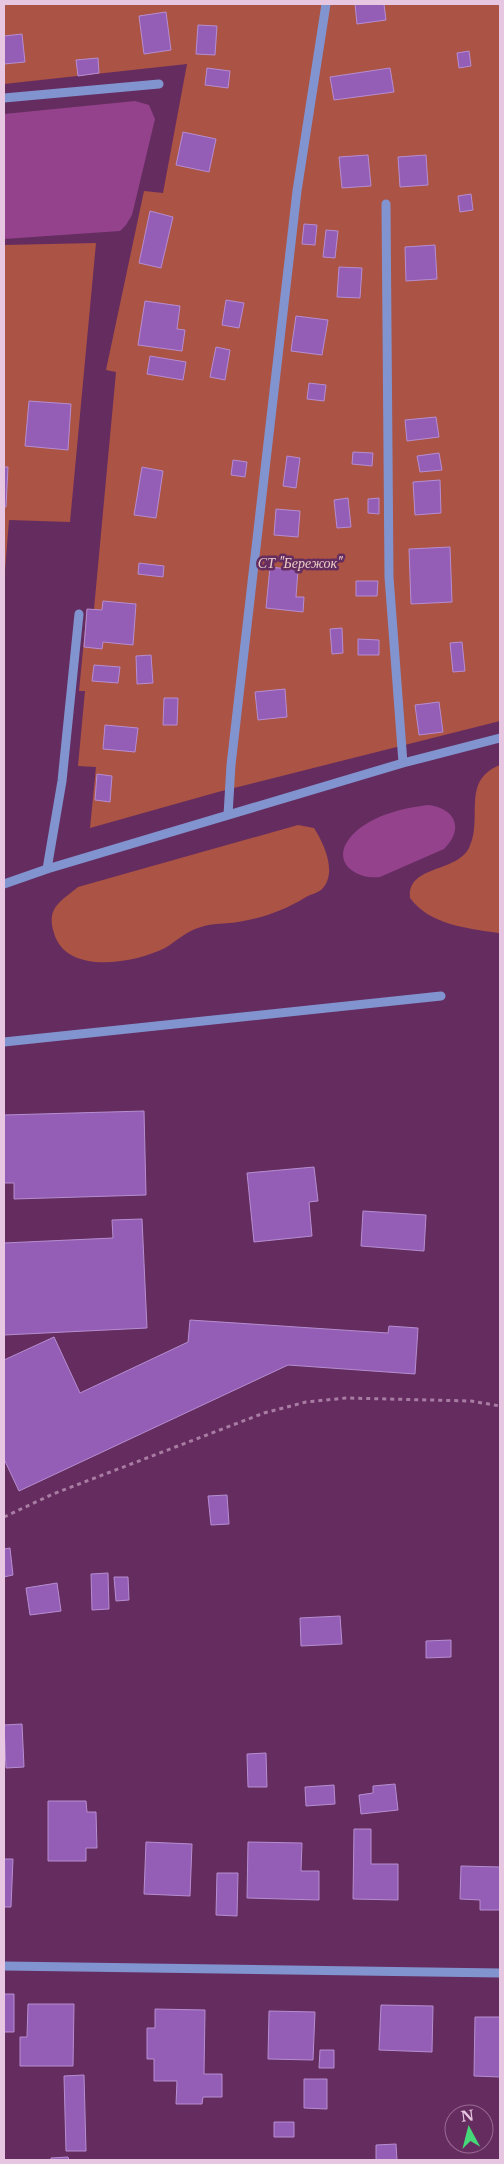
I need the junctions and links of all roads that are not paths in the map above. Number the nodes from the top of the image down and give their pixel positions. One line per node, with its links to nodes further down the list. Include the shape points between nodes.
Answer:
1 (326, 4): 8 (street, via 298,191 231,765)
2 (159, 84): 3 (street)
3 (4, 98)
4 (386, 204): 7 (street, via 389,577)
5 (79, 614): 9 (street, via 62,781)
6 (500, 738): 7 (street)
7 (403, 762): 8 (street)
8 (228, 815): 9 (street)
9 (47, 869): 10 (street)
10 (4, 884)
11 (441, 996): 12 (street)
12 (4, 1042)
13 (4, 1966): 14 (street)
14 (500, 1973)

